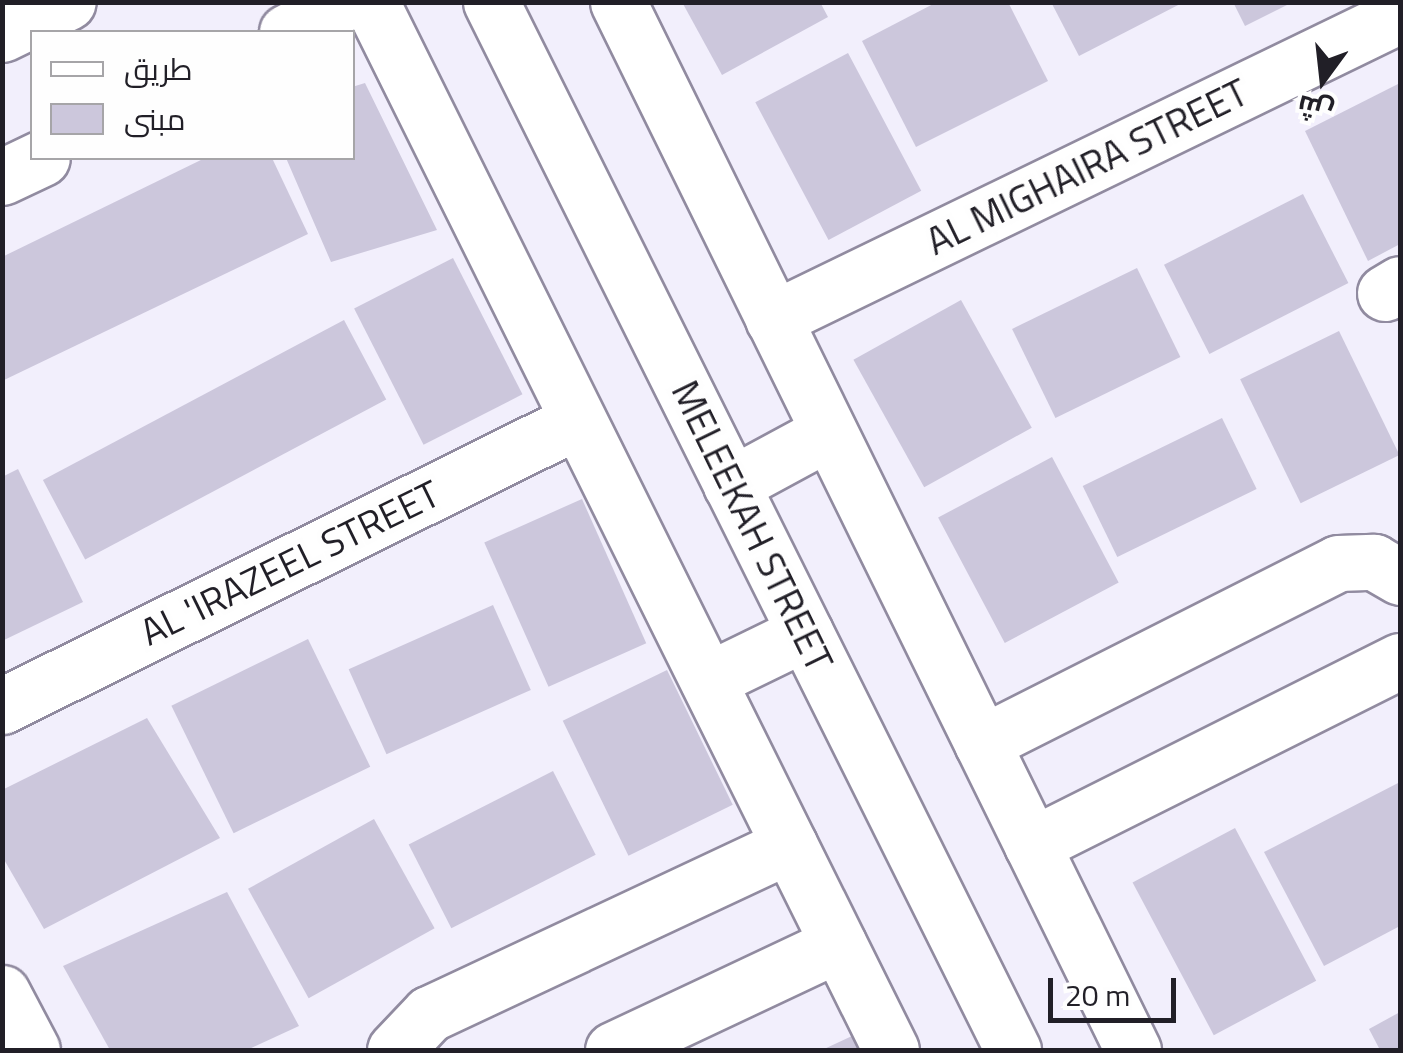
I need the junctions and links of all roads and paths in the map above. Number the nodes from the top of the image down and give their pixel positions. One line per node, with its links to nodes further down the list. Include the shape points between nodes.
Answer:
1 (68, 2): 8 (street)
2 (346, 2): 7 (street)
3 (371, 2): 12 (street)
4 (491, 2): 14 (street, MELEEKAH STREET)
5 (618, 2): 11 (street)
6 (1400, 14): 11 (street, AL MIGHAIRA STREET)
7 (291, 30)
8 (2, 34)
9 (38, 160): 10 (street)
10 (2, 178)
11 (773, 318): 13 (street)
12 (577, 421): 18 (street); 19 (street, AL 'IRAZEEL STREET)
13 (829, 432): 14 (street); 20 (street)
14 (731, 485): 16 (street, MELEEKAH STREET)
15 (1400, 577): 20 (street, via 1374,562 1338,563)
16 (805, 633): 18 (street); 29 (street, MELEEKAH STREET)
17 (1400, 661): 21 (street)
18 (708, 680): 22 (street)
19 (2, 706)
20 (982, 743): 21 (street)
21 (1032, 845): 30 (street)
22 (789, 846): 23 (street); 26 (street, via 429,1014)
23 (838, 944): 27 (street); 28 (street)
24 (2, 994): 25 (street)
25 (32, 1050)
26 (395, 1050)
27 (613, 1050)
28 (891, 1050)
29 (1013, 1050)
30 (1133, 1050)

